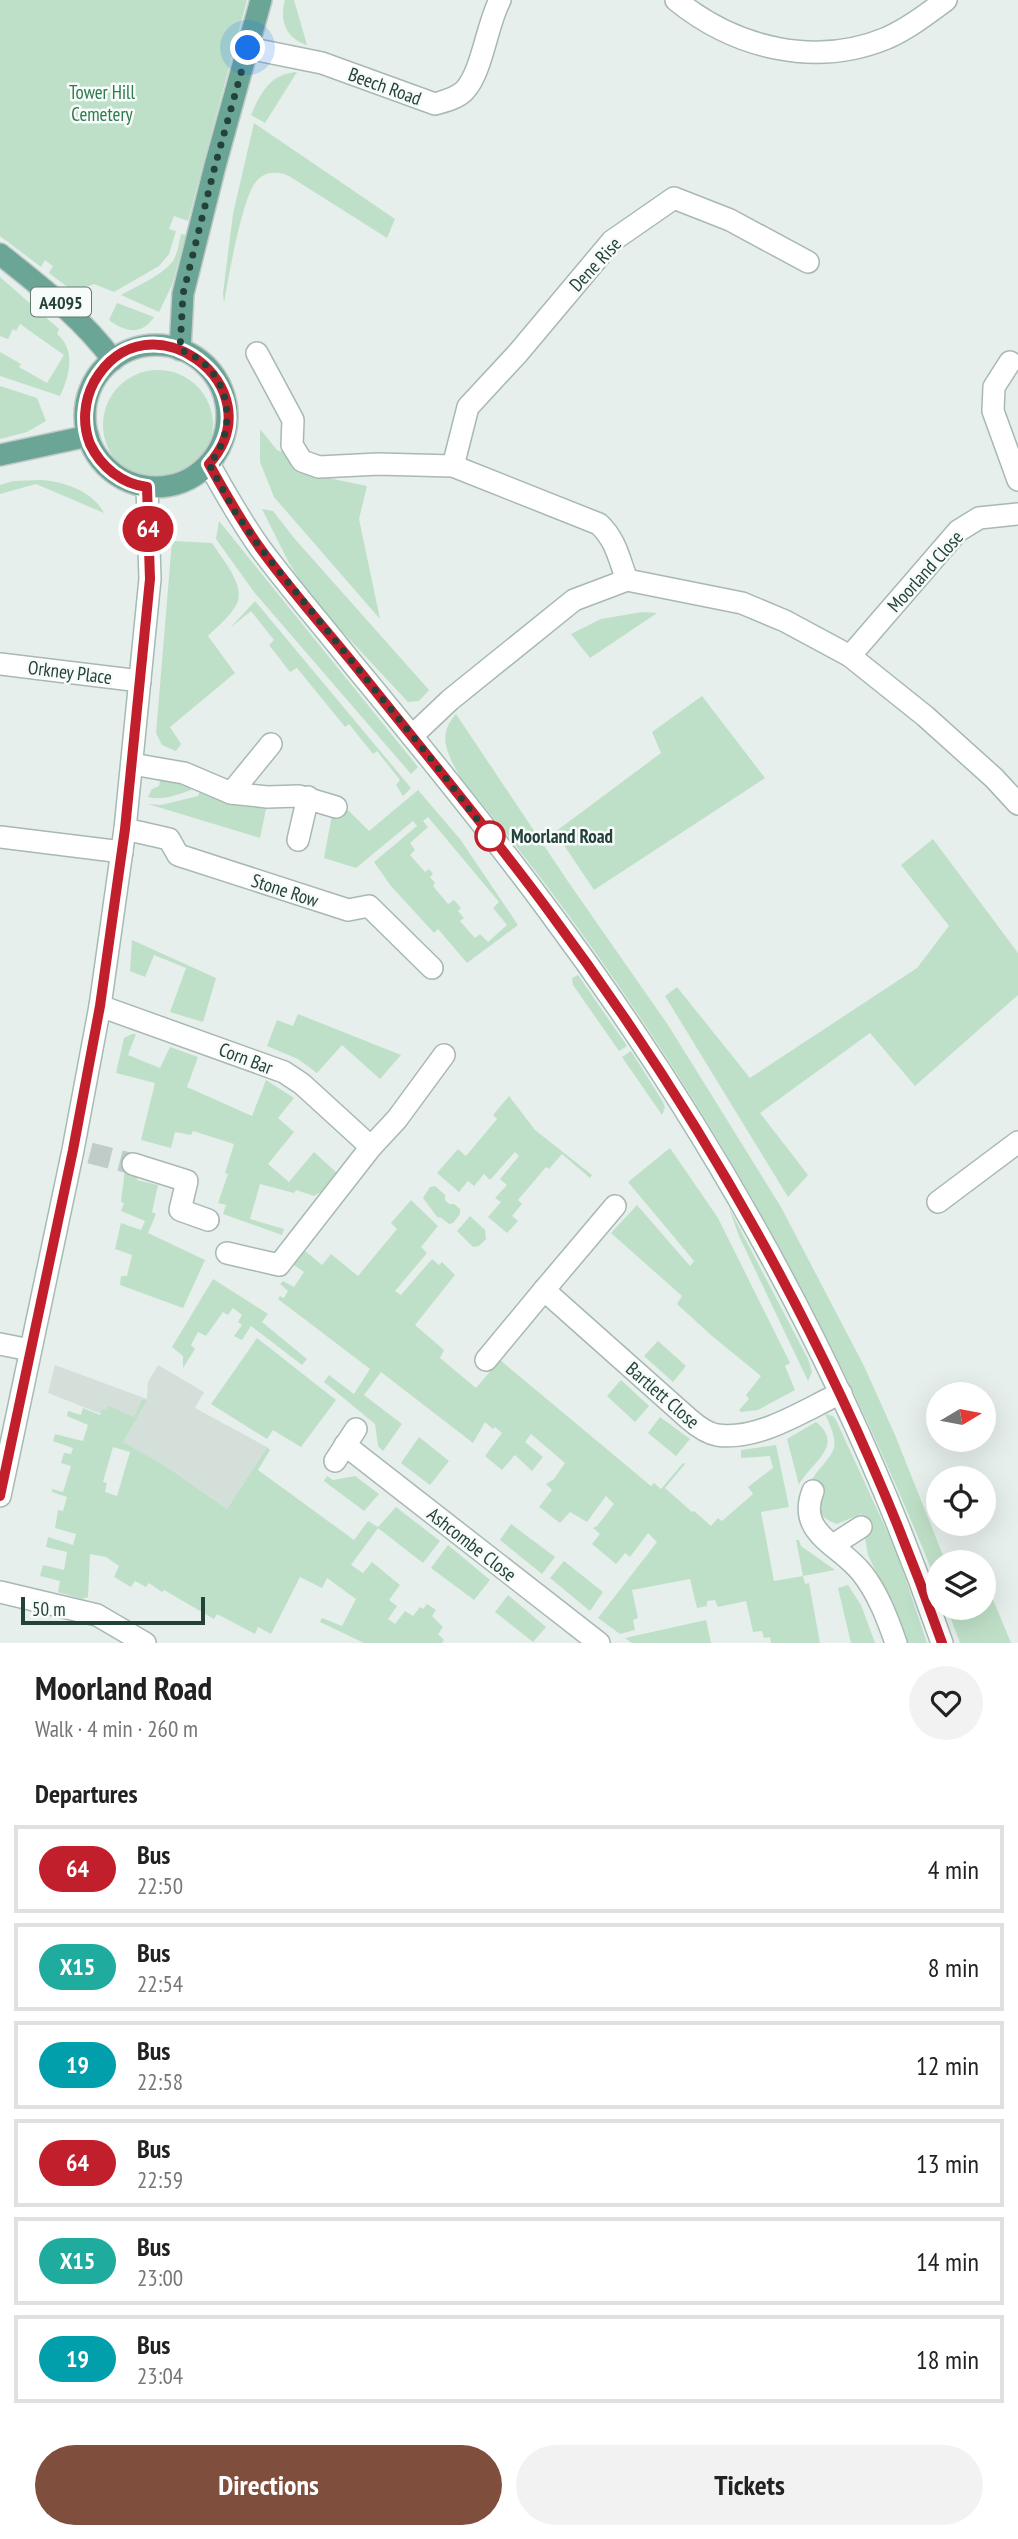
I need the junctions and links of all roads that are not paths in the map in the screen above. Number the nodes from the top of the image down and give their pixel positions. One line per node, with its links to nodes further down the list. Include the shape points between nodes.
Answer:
1 (261, 0): 5 (main road)
2 (500, 0): 5 (street, Beech Road, via 466,90 435,104 322,63)
3 (676, 0): 4 (street, via 743,40 770,48 826,52 887,38)
4 (946, 0)
5 (248, 48): 8 (main road, via 183,294)
6 (0, 254): 10 (main road, A4095, via 64,304)
7 (808, 262): 15 (street, Dene Rise, via 730,220 674,198 612,241 468,407)
8 (180, 350): 10 (main road, via 143,345); 14 (main road, via 211,369 223,390 228,413 225,435)
9 (257, 353): 15 (street, via 293,421 292,445 302,461 319,467)
10 (113, 360): 12 (main road, via 101,370 89,392 84,417)
11 (1010, 362): 16 (street, via 994,387 993,411)
12 (88, 436): 13 (main road); 17 (main road, via 100,461 116,476)
13 (0, 455)
14 (209, 464): 17 (main road, via 181,484); 23 (street, via 261,549)
15 (453, 466): 19 (street, via 599,524 610,534)
16 (1018, 480)
17 (147, 487): 22 (street, via 150,579)
18 (1017, 509): 20 (street, Moorland Close, via 979,518 958,531)
19 (627, 580): 20 (street, via 742,603); 23 (street, via 574,600)
20 (850, 656): 28 (street, via 925,716)
21 (0, 664): 22 (street, Orkney Place)
22 (140, 681): 25 (street)
23 (411, 736): 48 (street, via 547,909 641,1041 756,1226)
24 (271, 744): 26 (street)
25 (132, 764): 26 (street, via 184,773); 30 (street)
26 (231, 793): 27 (street)
27 (308, 797): 29 (street); 32 (street)
28 (1018, 804)
29 (336, 807)
30 (125, 829): 33 (street); 34 (street, Stone Row, via 169,839 178,855 348,910 369,906)
31 (0, 837): 33 (street)
32 (299, 840)
33 (122, 852): 35 (street)
34 (432, 968)
35 (100, 1006): 38 (street, Corn Bar, via 284,1072); 46 (street, via 81,1152)
36 (444, 1055): 38 (street)
37 (1018, 1142): 40 (street)
38 (371, 1147): 43 (street, via 279,1265)
39 (133, 1164): 42 (street, via 187,1181 180,1210)
40 (939, 1202)
41 (615, 1206): 44 (street)
42 (208, 1220)
43 (228, 1252)
44 (544, 1290): 47 (street); 48 (street, Bartlett Close, via 709,1433 764,1428)
45 (0, 1344): 46 (street)
46 (30, 1350): 51 (street)
47 (486, 1360)
48 (841, 1393): 58 (street, via 917,1570)
49 (345, 1445): 56 (street, Ashcombe Close)
50 (813, 1491): 53 (street, via 810,1518)
51 (0, 1496)
52 (861, 1527): 53 (street)
53 (833, 1545): 57 (street, via 864,1575)
54 (0, 1592): 55 (street, via 97,1615)
55 (145, 1643)
56 (599, 1643)
57 (896, 1643)
58 (942, 1643)

